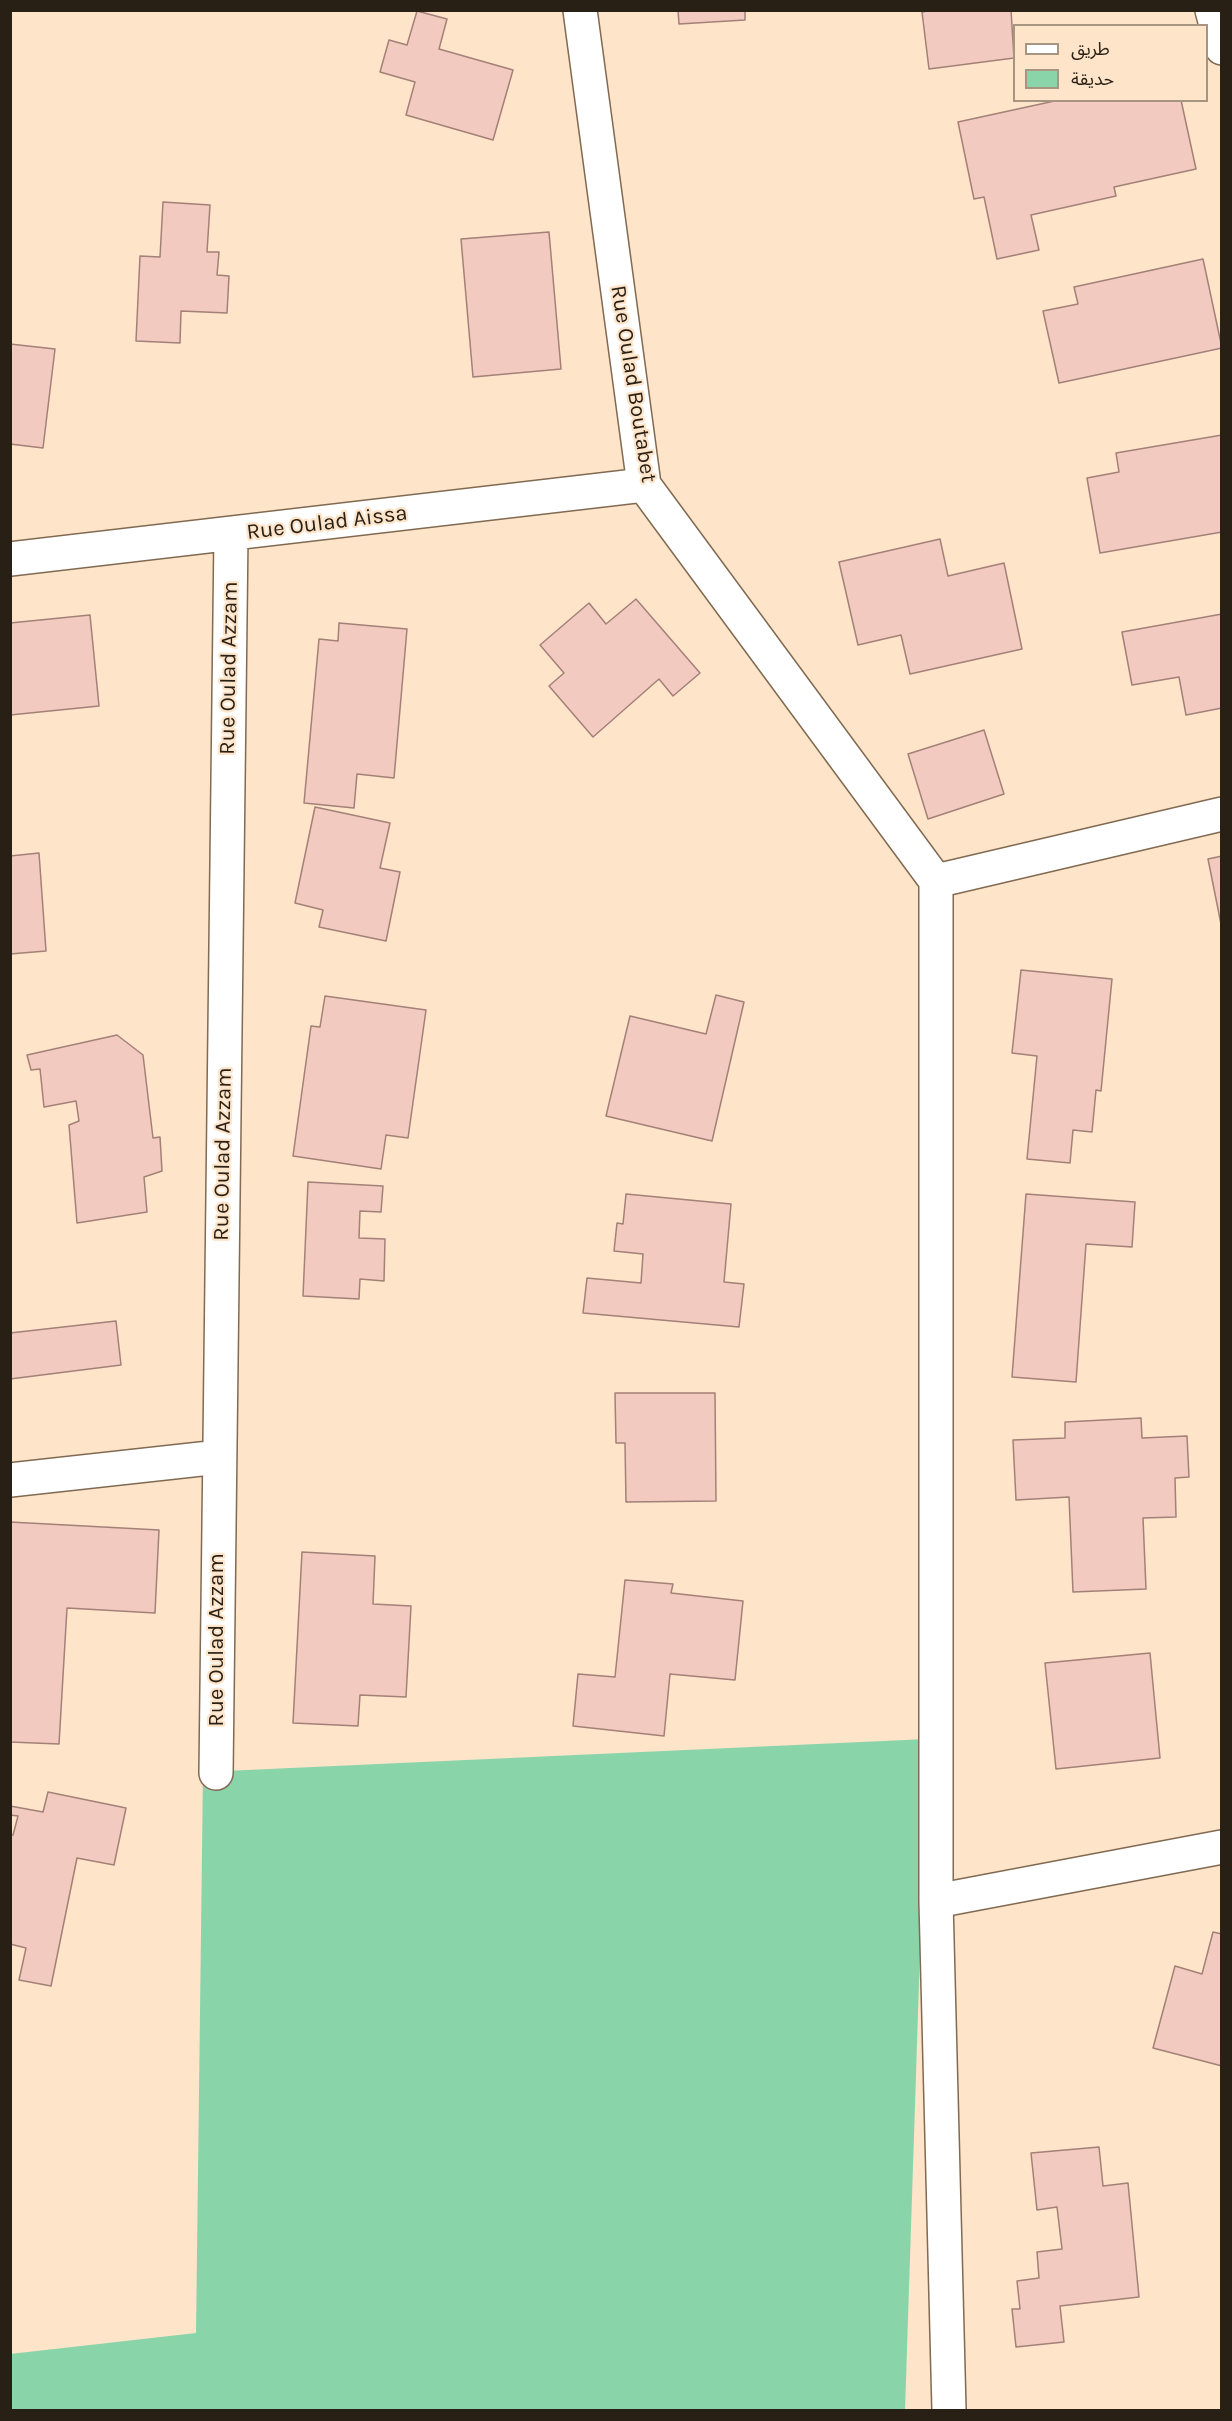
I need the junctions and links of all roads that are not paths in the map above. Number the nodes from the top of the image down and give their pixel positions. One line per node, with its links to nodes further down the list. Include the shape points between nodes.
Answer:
1 (580, 10): 4 (street, Rue Oulad Boutabet)
2 (1212, 10): 3 (street)
3 (1221, 48)
4 (644, 485): 5 (street, Rue Oulad Aissa); 8 (street, Rue Oulad Boutabet)
5 (231, 534): 6 (street, Rue Oulad Aissa); 9 (street, Rue Oulad Azzam)
6 (10, 559)
7 (1221, 814): 8 (street)
8 (936, 881): 13 (street)
9 (219, 1457): 10 (street); 11 (street, Rue Oulad Azzam)
10 (10, 1480)
11 (216, 1773)
12 (1221, 1847): 13 (street)
13 (936, 1901): 14 (street)
14 (949, 2410)

